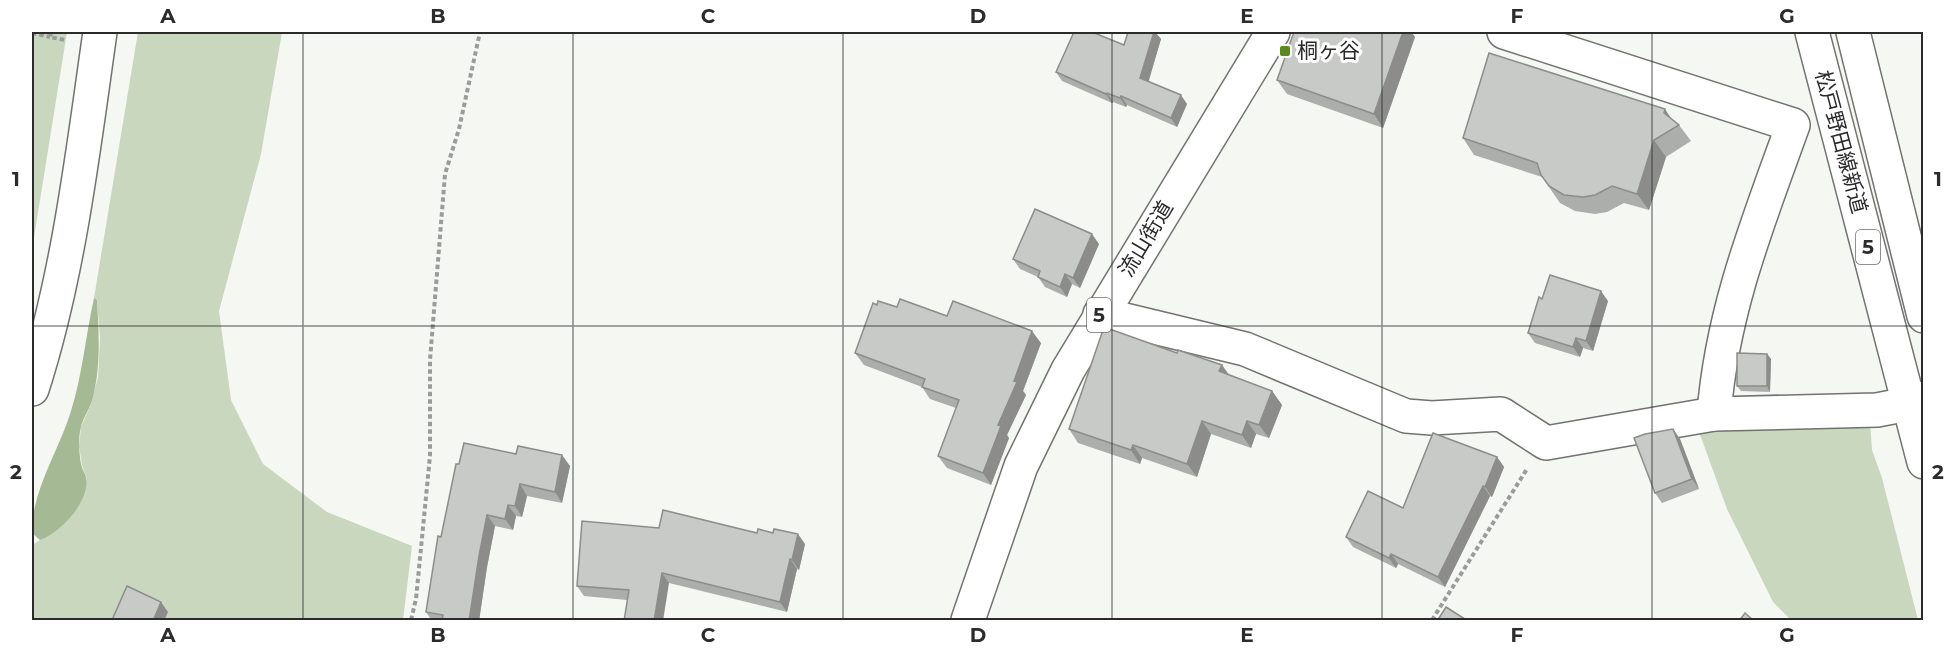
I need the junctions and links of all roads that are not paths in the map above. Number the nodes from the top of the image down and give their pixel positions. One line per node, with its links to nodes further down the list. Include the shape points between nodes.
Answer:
1 (1273, 32): 6 (street, 流山街道 / 5)
2 (1503, 32): 10 (street, via 1793,125 1734,293)
3 (1812, 32): 9 (street, 松戸野田線新道 / 5)
4 (1853, 32): 7 (street, 松戸野田線新道 / 5)
5 (86, 36): 8 (street, via 76,197 61,277)
6 (1100, 314): 10 (street, via 1245,349 1406,416 1502,414 1546,443); 12 (street, 流山街道 / 5, via 1022,466)
7 (1923, 316)
8 (32, 389)
9 (1916, 401): 10 (street, via 1877,410); 11 (street, 松戸野田線新道 / 5)
10 (1714, 414)
11 (1923, 462)
12 (968, 621)

